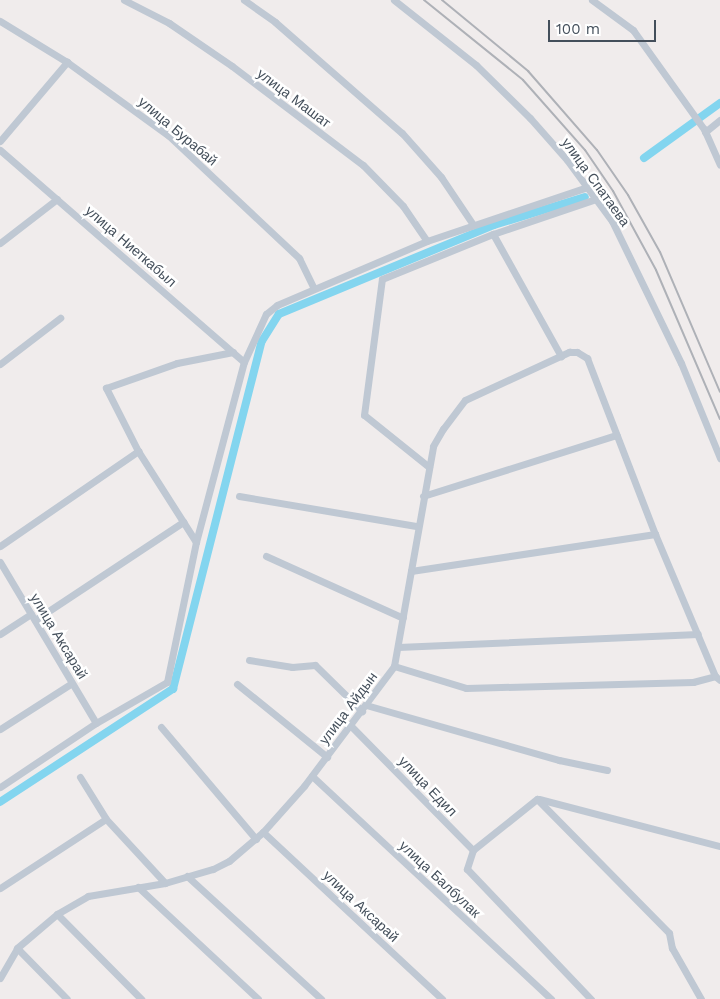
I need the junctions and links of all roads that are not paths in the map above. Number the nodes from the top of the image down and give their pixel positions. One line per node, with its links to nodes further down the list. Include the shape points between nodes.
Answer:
1 (124, 0): 17 (street, улица Машат, via 169,23 232,66 363,165 403,206)
2 (244, 0): 15 (street, via 276,22 402,133 441,178)
3 (394, 0): 12 (street, улица Спатаева, via 476,64 530,118)
4 (592, 0): 8 (street, via 633,30)
5 (0, 21): 6 (street, улица Бурабай)
6 (67, 62): 9 (street); 19 (street, улица Бурабай, via 168,135 249,209 299,258)
7 (720, 120): 8 (street)
8 (706, 132): 11 (street)
9 (0, 140)
10 (0, 150): 13 (street, улица Ниеткабыл)
11 (720, 165)
12 (587, 187): 14 (street, улица Спатаева); 15 (street)
13 (57, 199): 18 (street); 21 (street, улица Ниеткабыл)
14 (596, 199): 16 (street); 27 (street, улица Спатаева, via 631,255)
15 (472, 223): 17 (street)
16 (493, 234): 22 (street); 28 (street, via 382,279 364,415)
17 (427, 241): 19 (street)
18 (0, 243)
19 (314, 289): 23 (street, via 277,305 266,314)
20 (60, 318): 24 (street)
21 (233, 352): 23 (street, улица Ниеткабыл); 26 (street, via 176,364 106,388)
22 (561, 356): 25 (street, улица Айдын, via 578,352 587,358); 28 (street, улица Айдын, via 465,400 433,446)
23 (244, 362): 34 (street)
24 (0, 364)
25 (617, 435): 30 (street); 33 (street)
26 (138, 451): 31 (street); 35 (street)
27 (720, 458)
28 (429, 467): 30 (street, улица Айдын)
29 (239, 496): 32 (street)
30 (423, 496): 32 (street, улица Айдын)
31 (183, 522): 34 (street); 39 (street)
32 (417, 526): 38 (street, улица Айдын)
33 (655, 534): 38 (street); 42 (street)
34 (196, 542): 50 (street, via 167,682)
35 (0, 546)
36 (266, 556): 40 (street)
37 (0, 562): 39 (street, улица Аксарай)
38 (411, 571): 40 (street, улица Айдын)
39 (33, 617): 41 (street); 47 (street, улица Аксарай)
40 (403, 618): 43 (street, улица Айдын)
41 (0, 634)
42 (698, 634): 43 (street); 46 (street)
43 (398, 647): 45 (street, улица Айдын)
44 (249, 660): 49 (street, via 292,667 315,665)
45 (394, 666): 46 (street, via 466,688 693,682); 49 (street, улица Айдын)
46 (717, 678)
47 (72, 683): 50 (street, улица Аксарай); 53 (street)
48 (237, 684): 54 (street)
49 (364, 708): 51 (street, улица Айдын); 55 (street)
50 (96, 723): 58 (street)
51 (351, 726): 54 (street, улица Айдын); 64 (street, улица Едил)
52 (161, 727): 62 (street)
53 (0, 729)
54 (327, 757): 56 (street, улица Айдын)
55 (607, 770)
56 (312, 776): 61 (street, улица Айдын); 77 (street, улица Балбулак)
57 (80, 777): 60 (street)
58 (0, 787)
59 (537, 799): 63 (street); 64 (street); 79 (street, via 669,933 672,948)
60 (106, 819): 66 (street); 68 (street)
61 (263, 832): 62 (street, улица Айдын); 76 (street, улица Аксарай)
62 (256, 839): 65 (street, улица Айдын, via 213,869)
63 (720, 846)
64 (473, 850): 78 (street, улица Балбулак, via 467,869)
65 (187, 876): 66 (street, улица Айдын); 75 (street)
66 (165, 883): 67 (street, улица Айдын)
67 (138, 887): 69 (street, улица Айдын, via 88,896); 74 (street)
68 (0, 888)
69 (57, 914): 70 (street, улица Айдын); 73 (street)
70 (17, 948): 71 (street, улица Айдын); 72 (street)
71 (0, 978)
72 (67, 999)
73 (141, 999)
74 (258, 999)
75 (321, 999)
76 (442, 999)
77 (551, 999)
78 (591, 999)
79 (701, 999)

